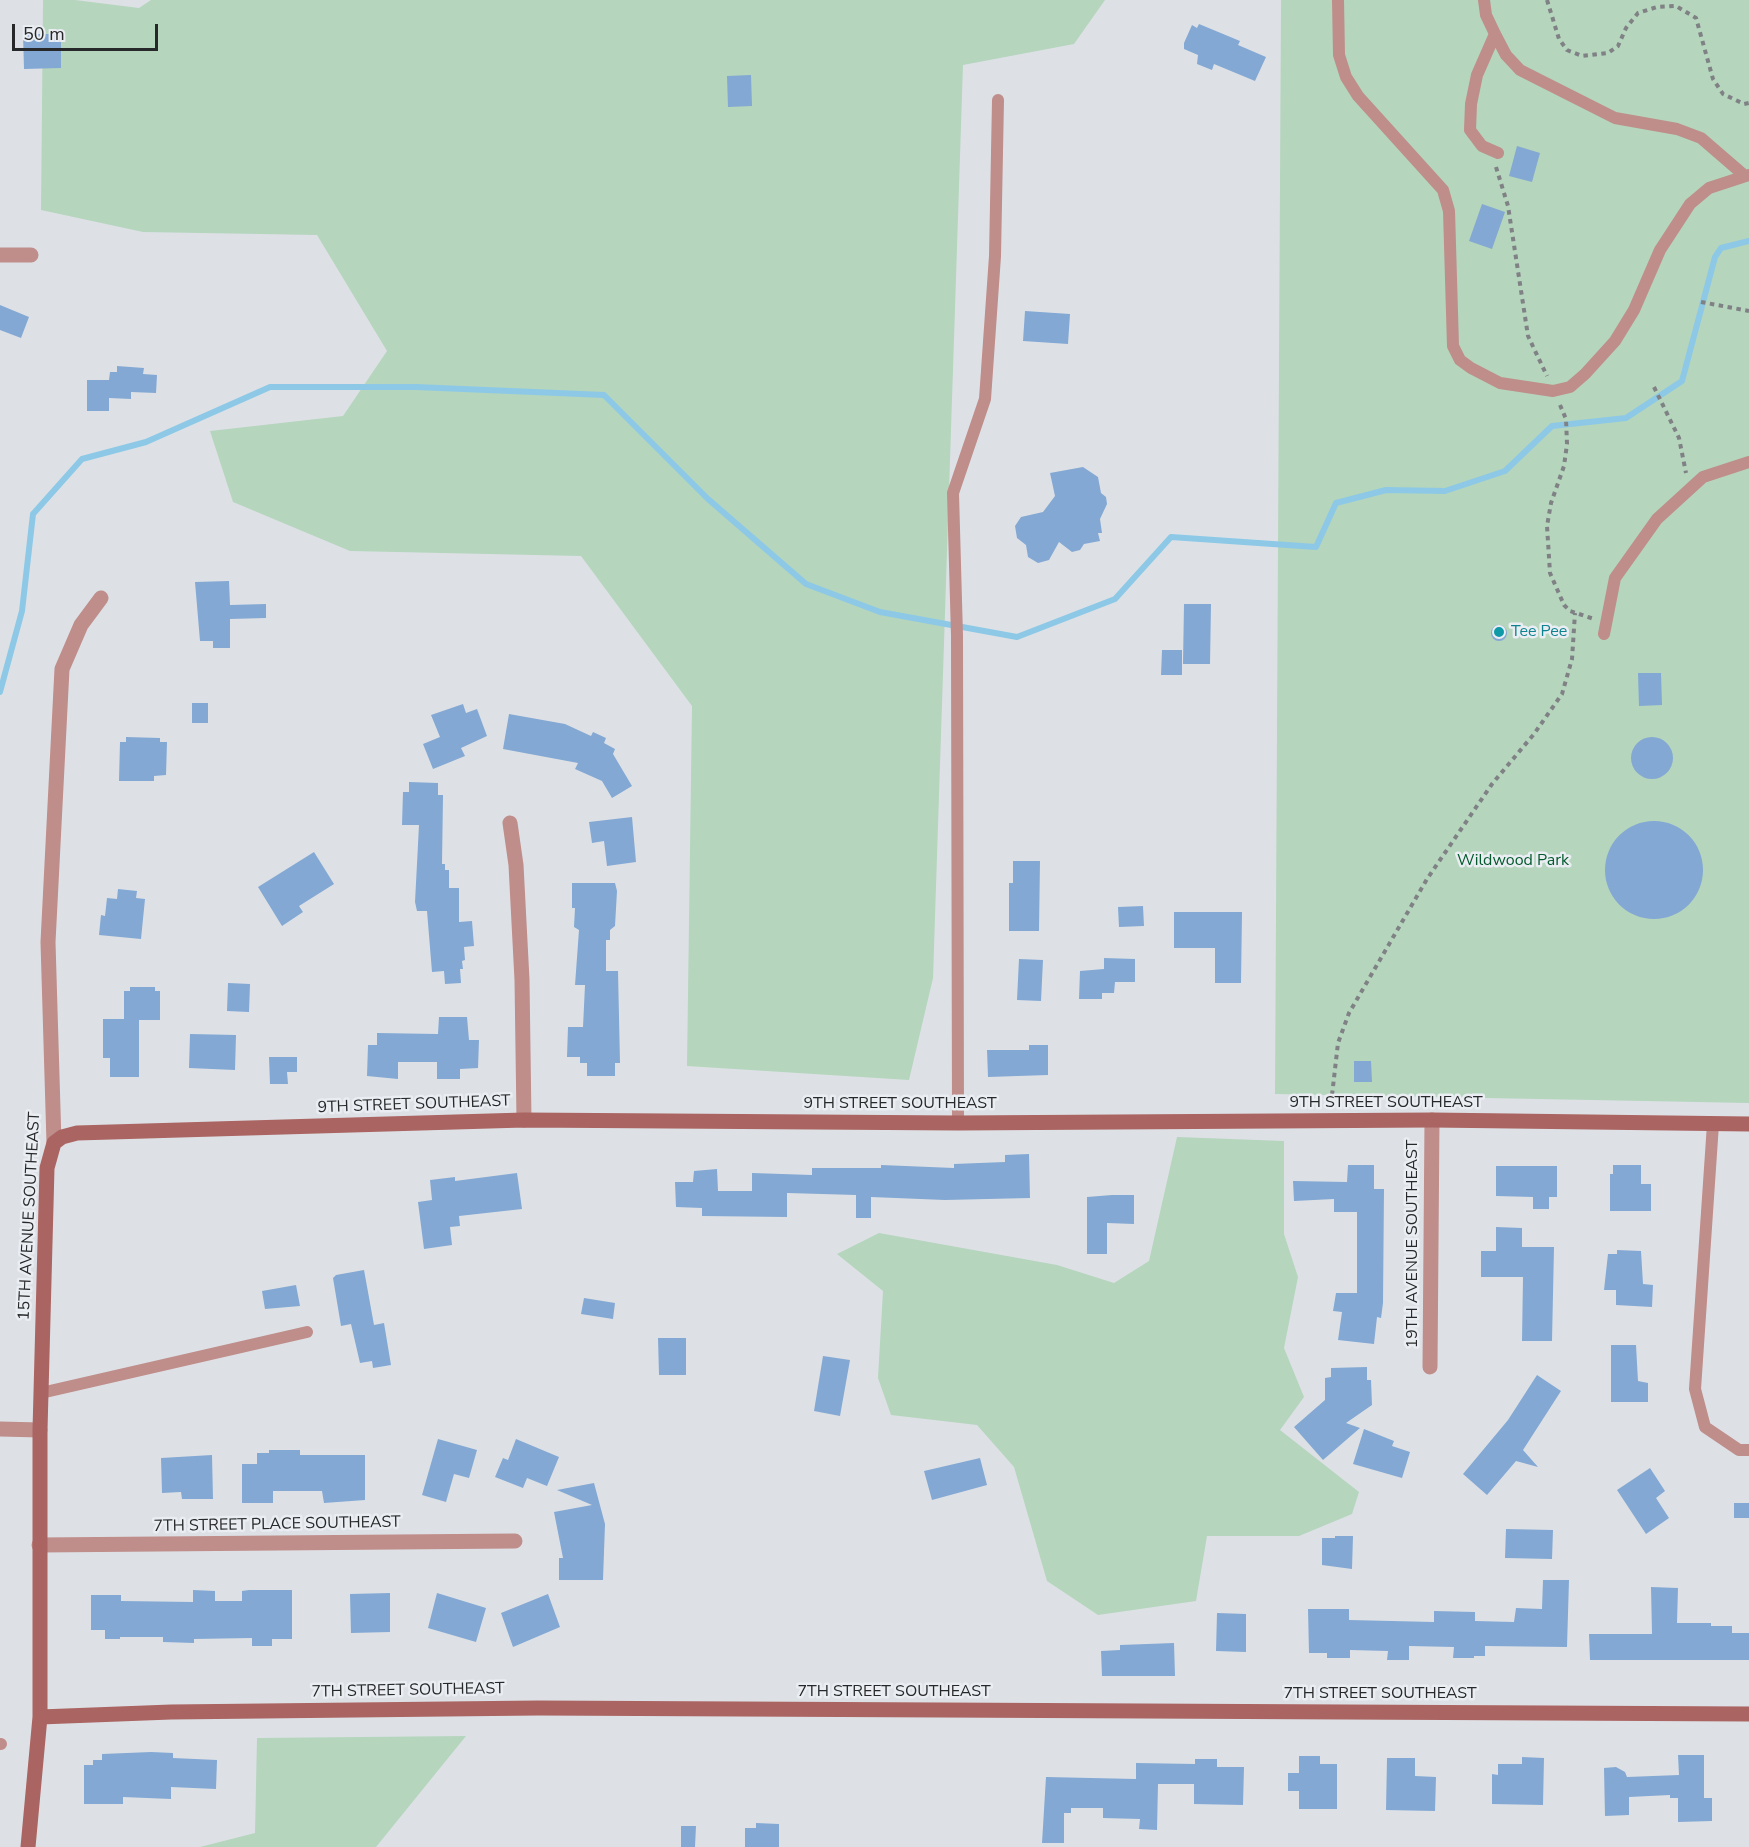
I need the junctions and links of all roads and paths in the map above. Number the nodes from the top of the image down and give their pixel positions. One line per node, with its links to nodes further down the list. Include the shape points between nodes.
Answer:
1 (1338, 0): 14 (lane, via 1339,55 1346,77 1358,96 1443,190 1449,211 1453,346 1460,360 1500,383)
2 (1484, 0): 4 (lane)
3 (1547, 0): 6 (path, via 1559,39 1567,50 1582,56 1608,53 1618,46 1638,13 1676,6 1696,18 1713,79 1723,94)
4 (1495, 34): 7 (lane, via 1477,75 1470,130 1482,146); 8 (lane, via 1506,55 1534,79 1614,118 1690,133)
5 (998, 99): 25 (lane, via 995,256 985,399 953,493)
6 (1749, 103)
7 (1496, 152): 14 (path, via 1496,171 1508,206 1528,336)
8 (1747, 176): 14 (lane, via 1709,188 1690,204 1660,250 1634,310 1614,341 1570,387)
9 (0, 255): 10 (street)
10 (31, 255)
11 (1701, 302): 12 (path)
12 (1749, 311)
13 (1654, 387): 17 (path, via 1679,438)
14 (1553, 391)
15 (1566, 419): 19 (path, via 1564,466 1551,503 1548,542 1555,589)
16 (1749, 462): 17 (lane, via 1703,477)
17 (1689, 488): 20 (lane, via 1657,519 1615,578)
18 (102, 598): 28 (street, 15TH AVENUE SOUTHEAST, via 81,625 62,669 48,942)
19 (1575, 614): 20 (path); 24 (path, via 1572,659 1562,694 1492,784 1427,879 1349,1013 1338,1043)
20 (1604, 628)
21 (510, 823): 22 (street, via 522,980)
22 (524, 1120): 25 (street, 9TH STREET SOUTHEAST); 28 (street, 9TH STREET SOUTHEAST, via 77,1132)
23 (1432, 1120): 24 (street, 9TH STREET SOUTHEAST); 26 (street, 9TH STREET SOUTHEAST); 30 (street, 19TH AVENUE SOUTHEAST)
24 (1329, 1121): 25 (street, 9TH STREET SOUTHEAST)
25 (958, 1123)
26 (1713, 1124): 27 (street, 9TH STREET SOUTHEAST); 34 (lane, via 1695,1389 1706,1427 1739,1450)
27 (1749, 1124)
28 (54, 1143): 31 (street, 15TH AVENUE SOUTHEAST, via 47,1167)
29 (307, 1332): 31 (lane)
30 (1430, 1367)
31 (41, 1393): 33 (street, 15TH AVENUE SOUTHEAST)
32 (0, 1429): 33 (street)
33 (40, 1430): 36 (street, 15TH AVENUE SOUTHEAST)
34 (1749, 1450)
35 (515, 1541): 36 (street, 7TH STREET PLACE SOUTHEAST)
36 (39, 1545): 38 (street, 15TH AVENUE SOUTHEAST)
37 (1749, 1714): 38 (street, 7TH STREET SOUTHEAST, via 538,1708)
38 (40, 1717): 39 (street, 15TH AVENUE SOUTHEAST)
39 (27, 1847)

